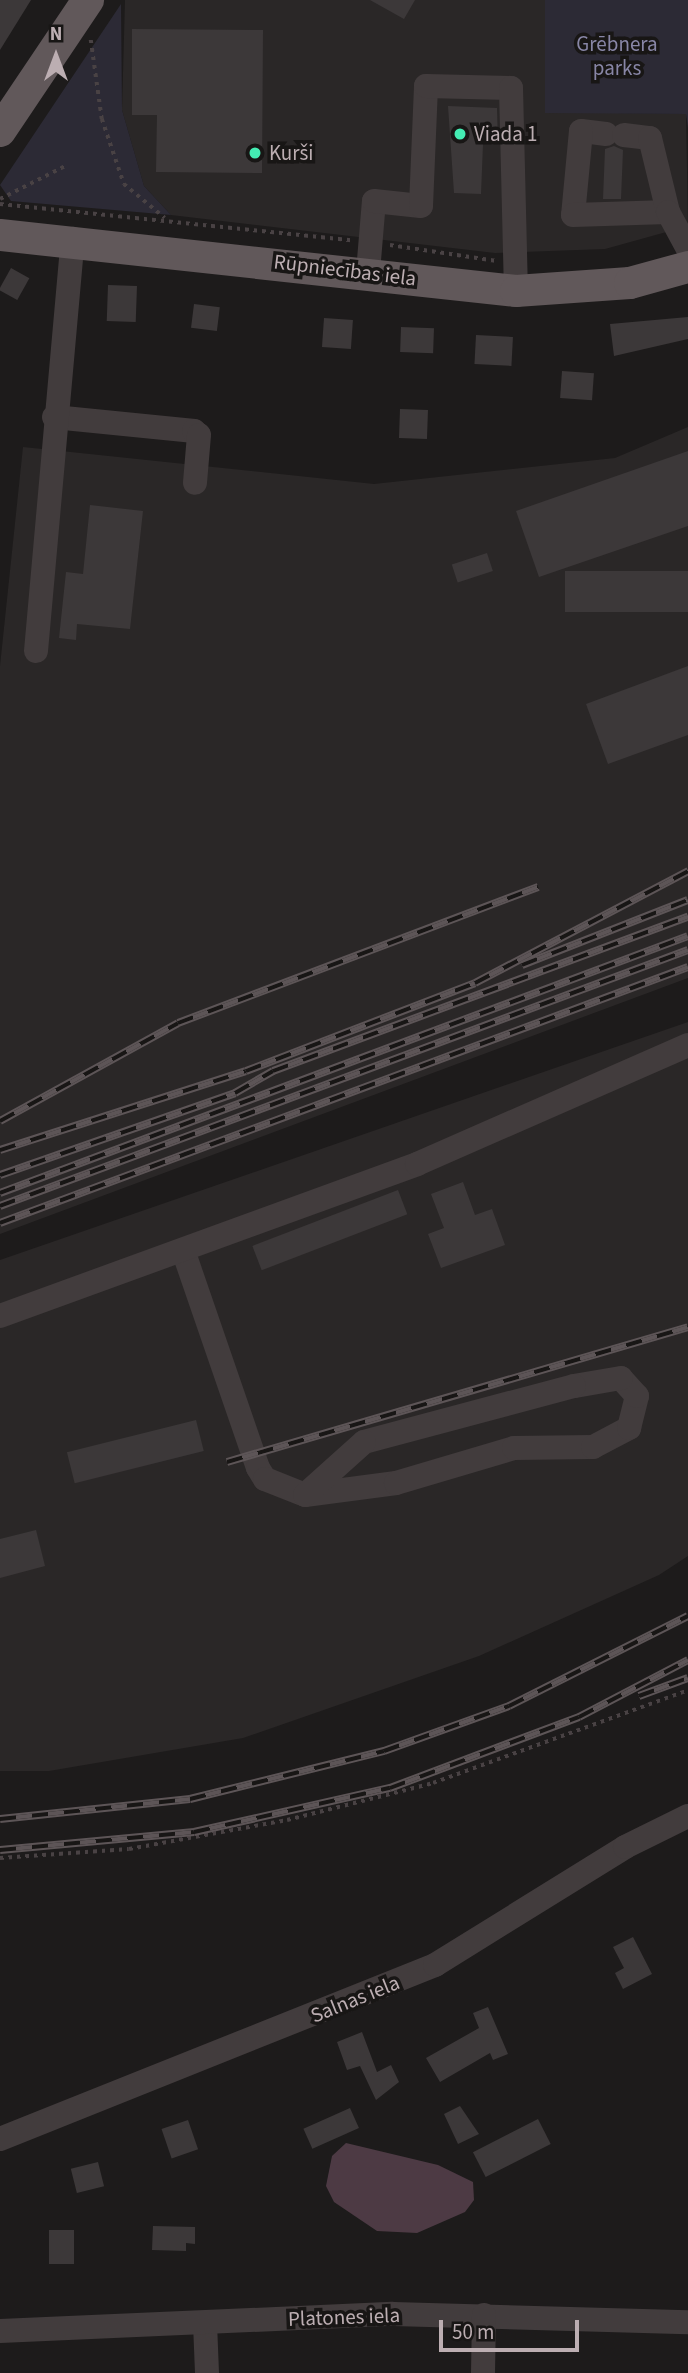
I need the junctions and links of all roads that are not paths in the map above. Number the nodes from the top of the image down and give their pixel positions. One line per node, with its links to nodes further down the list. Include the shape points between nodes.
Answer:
1 (88, 0): 2 (main road)
2 (0, 131)
3 (668, 212): 3 (street, via 573,215 581,131 650,138); 6 (street)
4 (0, 235): 5 (main road, Rūpniecības iela)
5 (72, 239): 7 (main road, Rūpniecības iela); 10 (street)
6 (688, 249)
7 (370, 257): 9 (main road, Rūpniecības iela); 9 (street, via 374,201 421,206 426,86 511,88)
8 (688, 267): 9 (main road, Rūpniecības iela, via 630,283)
9 (518, 277)
10 (54, 417): 11 (street, via 194,430 199,435); 12 (street)
11 (195, 483)
12 (36, 651)
13 (688, 1045): 14 (street, via 417,1164)
14 (184, 1253): 15 (street); 18 (street, via 258,1468 265,1479)
15 (0, 1316)
16 (463, 1420): 17 (street); 17 (street, via 574,1385 621,1378 637,1396 629,1428 593,1447 514,1448); 18 (street, via 363,1442)
17 (482, 1456): 18 (street, via 397,1483)
18 (305, 1495)
19 (688, 1816): 20 (street, Salnas iela, via 625,1847 435,1965)
20 (0, 2139)
21 (484, 2315): 22 (street, Platones iela); 23 (street, Platones iela); 26 (street)
22 (688, 2322)
23 (205, 2323): 24 (street, Platones iela); 25 (street)
24 (0, 2330)
25 (207, 2373)
26 (483, 2373)

